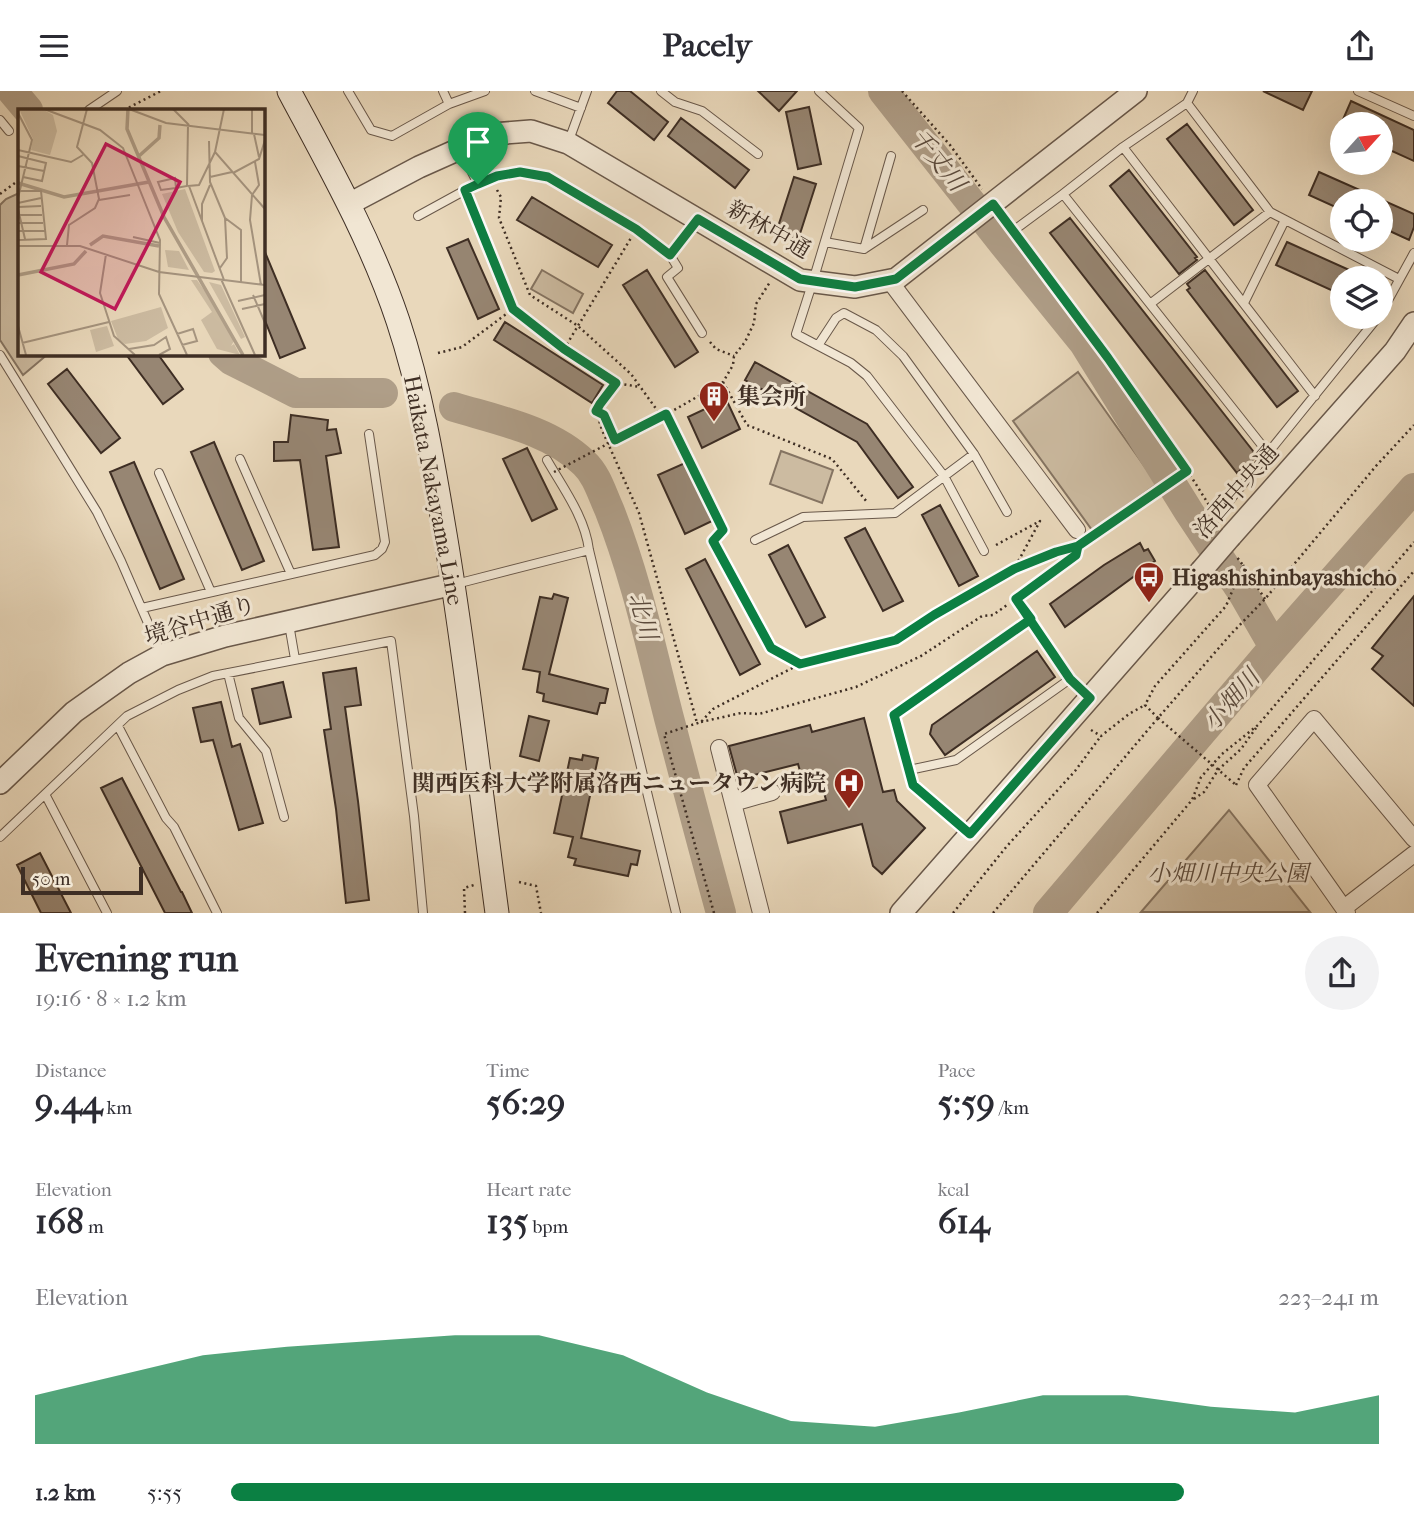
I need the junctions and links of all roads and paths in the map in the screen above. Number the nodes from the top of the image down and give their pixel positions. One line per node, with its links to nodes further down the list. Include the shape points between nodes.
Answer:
1 (117, 91): 18 (lane)
2 (161, 91): 19 (path)
3 (289, 91): 34 (main road, Haikata Nakayama Line)
4 (348, 91): 16 (lane, via 371,130 392,137)
5 (443, 91): 16 (lane)
6 (485, 91): 16 (lane)
7 (535, 91): 17 (lane)
8 (587, 91): 17 (lane)
9 (661, 91): 26 (lane, via 675,102 702,111)
10 (819, 91): 43 (lane, via 859,128)
11 (902, 91): 35 (path, via 950,145)
12 (1136, 91): 35 (street, 新林中通)
13 (1193, 91): 15 (lane)
14 (1358, 91): 20 (lane)
15 (1187, 103): 24 (lane); 37 (lane)
16 (449, 104)
17 (581, 108): 23 (lane)
18 (90, 109)
19 (126, 109)
20 (1414, 116)
21 (0, 120): 22 (lane)
22 (9, 131)
23 (568, 142): 25 (street, 新林中通, via 531,131 493,134); 39 (street, 新林中通)
24 (1123, 147): 33 (lane); 47 (lane)
25 (460, 149): 30 (lane); 34 (street, 新林中通)
26 (758, 154)
27 (891, 156): 44 (lane)
28 (491, 179): 30 (lane); 41 (lane, via 520,172 548,177); 57 (path, via 500,197 499,218 530,295)
29 (18, 181): 32 (path)
30 (478, 184): 31 (lane)
31 (465, 190): 38 (lane); 55 (path)
32 (0, 194)
33 (1063, 194): 42 (lane); 54 (lane)
34 (349, 204): 95 (main road, Haikata Nakayama Line, via 378,268 408,356 431,449)
35 (989, 207): 50 (street, 新林中通)
36 (923, 210): 44 (lane)
37 (1270, 212): 40 (lane); 47 (lane)
38 (418, 216)
39 (698, 219): 46 (lane); 48 (street, 新林中通)
40 (1285, 219): 49 (lane); 53 (lane)
41 (636, 229): 46 (lane); 57 (path)
42 (1013, 230): 78 (path)
43 (825, 242): 44 (lane); 51 (lane)
44 (864, 249)
45 (1414, 253): 49 (lane)
46 (670, 255): 59 (lane, via 678,268 667,277)
47 (1210, 259): 53 (lane); 54 (lane)
48 (777, 266): 51 (street, 新林中通); 64 (path, via 756,304 745,342)
49 (1399, 279): 52 (lane)
50 (889, 280): 51 (street, 新林中通, via 855,287); 85 (street)
51 (813, 281): 60 (lane, via 796,334)
52 (1393, 290)
53 (1244, 303): 68 (lane)
54 (1150, 304): 74 (lane)
55 (513, 309): 61 (path); 62 (path, via 462,347)
56 (1414, 323): 86 (street, 洛西中央通, via 1395,351)
57 (578, 326): 61 (path); 67 (path)
58 (1369, 329): 68 (lane)
59 (702, 333): 64 (path, via 716,348)
60 (819, 344): 75 (lane, via 844,313 876,330 902,356); 81 (lane, via 867,376)
61 (564, 349): 66 (path)
62 (438, 353)
63 (0, 355): 99 (lane, via 96,512)
64 (734, 356): 65 (path)
65 (723, 382): 70 (path); 84 (path, via 747,425 832,459)
66 (616, 383): 67 (path); 69 (path)
67 (642, 387): 70 (path)
68 (1315, 395): 74 (lane)
69 (596, 411): 73 (path, via 604,415); 110 (path, via 639,513)
70 (664, 415): 73 (path); 104 (path, via 723,530 713,541 771,648)
71 (1414, 425): 98 (path)
72 (369, 433): 94 (lane, via 385,542 382,549 375,555)
73 (615, 440): 79 (path, bridge)
74 (1268, 453): 82 (lane)
75 (974, 454): 81 (lane); 83 (lane)
76 (240, 459): 94 (lane)
77 (547, 460): 79 (lane)
78 (1187, 471): 85 (path); 86 (path)
79 (554, 472): 89 (lane, via 582,522)
80 (159, 473): 96 (lane)
81 (944, 476): 84 (lane, via 895,513); 90 (lane)
82 (1230, 500)
83 (1007, 512)
84 (877, 513): 87 (lane, via 803,517)
85 (1083, 535)
86 (1228, 538): 91 (path); 107 (street, 洛西中央通, bridge)
87 (755, 540)
88 (1414, 542): 112 (path)
89 (589, 550): 95 (lane); 137 (lane)
90 (984, 551): 92 (path, via 1040,521)
91 (1243, 565): 98 (path); 108 (path, via 1226,606 1156,686)
92 (1014, 569): 97 (path, via 1078,546 1076,555); 104 (path, via 896,640)
93 (1414, 571): 117 (path, bridge, via 1244,768 1236,785)
94 (291, 574): 96 (lane)
95 (454, 584): 101 (street, 境谷中通り); 135 (main road, Haikata Nakayama Line)
96 (211, 592): 99 (lane)
97 (1016, 599): 100 (lane); 110 (path, via 921,656 856,687 759,714)
98 (1265, 599): 109 (path)
99 (142, 608): 102 (lane)
100 (1031, 619): 106 (lane); 116 (lane, via 894,715)
101 (288, 621): 102 (street, 境谷中通り); 103 (lane)
102 (162, 655): 118 (street, 境谷中通り, via 74,712)
103 (295, 659): 105 (lane); 133 (lane, via 391,641)
104 (800, 664): 110 (path, via 713,709)
105 (228, 673): 111 (lane, via 178,689 127,716); 123 (lane, via 239,718 266,751)
106 (1070, 679): 107 (lane); 116 (lane, via 956,760)
107 (1090, 698): 124 (street, 洛西中央通)
108 (1145, 705): 109 (path); 114 (path)
109 (1158, 718): 117 (path, bridge); 142 (path)
110 (699, 722): 138 (path, via 664,734)
111 (118, 726): 120 (lane); 132 (lane)
112 (1258, 726): 117 (path); 121 (path, via 1200,776)
113 (1091, 730): 114 (path)
114 (1101, 736): 141 (path)
115 (719, 748): 122 (street)
116 (909, 770): 124 (lane, via 913,785)
117 (1218, 770): 121 (path)
118 (0, 783)
119 (772, 792): 122 (street)
120 (45, 794): 125 (lane); 131 (lane)
121 (1192, 800): 143 (path)
122 (733, 803): 139 (street)
123 (284, 817)
124 (970, 834): 140 (street, 洛西中央通)
125 (0, 837)
126 (1414, 839): 130 (street, via 1314,719 1257,785)
127 (1414, 854): 130 (street)
128 (519, 882): 136 (path, via 536,886)
129 (475, 885): 134 (path, via 464,888)
130 (1345, 910)
131 (107, 912)
132 (217, 912)
133 (423, 912)
134 (465, 912)
135 (497, 912)
136 (541, 912)
137 (677, 912)
138 (714, 912)
139 (761, 912)
140 (901, 912)
141 (953, 912)
142 (993, 912)
143 (1097, 912)

